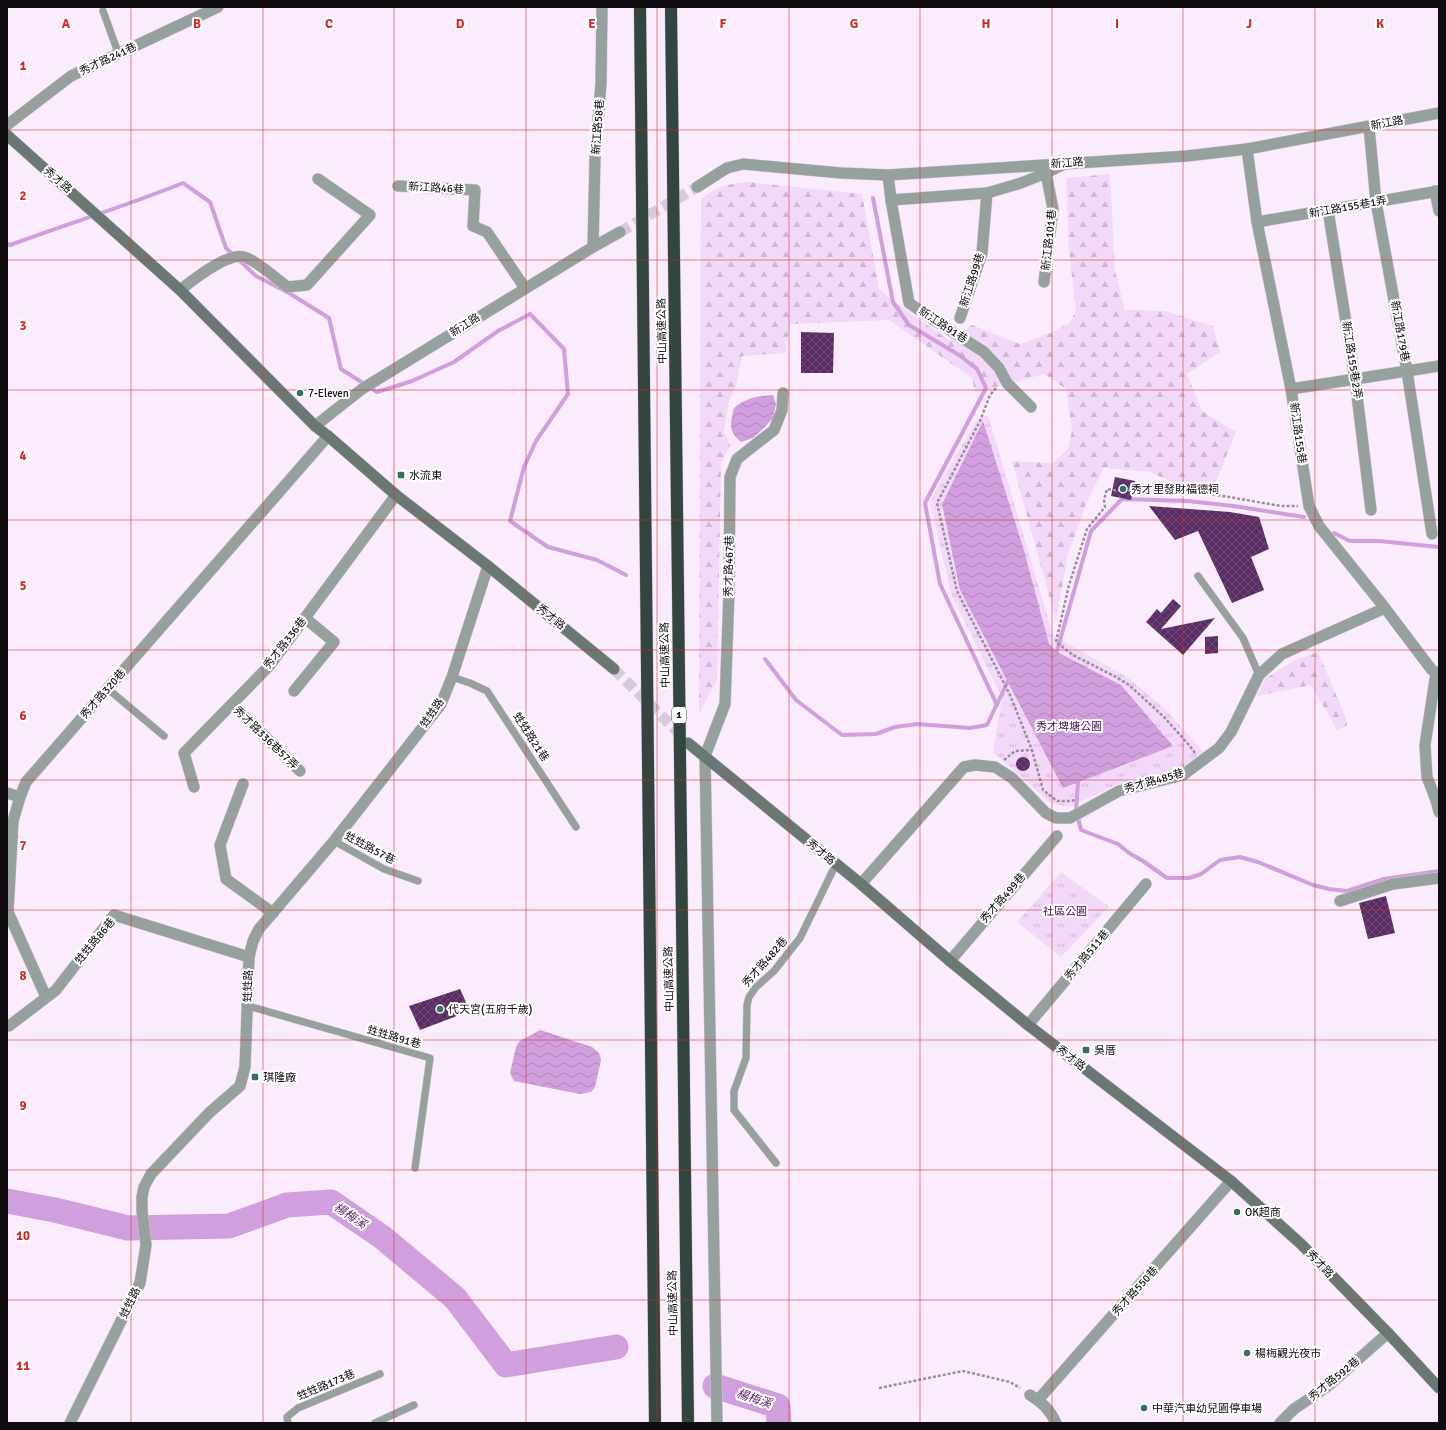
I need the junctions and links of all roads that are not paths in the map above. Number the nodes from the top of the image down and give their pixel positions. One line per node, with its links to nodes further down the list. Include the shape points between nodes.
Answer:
1 (218, 7): 6 (street, 秀才路241巷)
2 (602, 7): 26 (street, 新江路58巷)
3 (640, 7): 88 (highway, 中山高速公路)
4 (671, 7): 89 (highway, 中山高速公路 / 1)
5 (103, 11): 6 (lane)
6 (119, 55): 8 (street, 秀才路241巷, via 71,76)
7 (1439, 113): 9 (street, 新江路)
8 (7, 125)
9 (1368, 126): 11 (street, 新江路); 21 (street, 新江路179巷)
10 (7, 135): 29 (main road, 秀才路)
11 (1248, 150): 12 (street, 新江路); 24 (street, 新江路155巷)
12 (1066, 163): 13 (street); 14 (street, 新江路)
13 (1046, 174): 19 (street); 27 (street, 新江路101巷, via 1053,209)
14 (888, 175): 17 (street, 新江路, via 743,164 728,168); 20 (street, 新江路91巷)
15 (318, 179): 29 (street, via 370,215 307,285 287,287 243,256 229,258 213,266)
16 (398, 186): 28 (street, 新江路46巷, via 475,190 473,226 487,232)
17 (697, 187)
18 (1437, 191): 21 (street, 新江路155巷1弄); 23 (street)
19 (987, 193): 20 (street); 30 (street, 新江路99巷, via 982,253)
20 (891, 200): 36 (street, 新江路91巷, via 909,303 984,352)
21 (1376, 202): 22 (street, 新江路155巷1弄); 32 (street, 新江路179巷)
22 (1328, 210): 24 (street, 新江路155巷1弄); 33 (street, 新江路155巷2弄)
23 (1439, 211)
24 (1257, 222): 34 (street, 新江路155巷)
25 (620, 232): 26 (street, 新江路)
26 (593, 246): 28 (street, 新江路)
27 (1044, 282)
28 (525, 288): 37 (street, 新江路, via 362,389)
29 (180, 290): 37 (main road, 秀才路)
30 (960, 318)
31 (1439, 366): 32 (street)
32 (1407, 371): 33 (street); 41 (street, 新江路179巷)
33 (1355, 379): 34 (street); 40 (street, 新江路155巷2弄)
34 (1291, 389): 44 (street, 新江路155巷, via 1309,506 1319,526)
35 (783, 393): 55 (street, 秀才路467巷, via 782,410 774,430 737,459 730,477 725,704)
36 (1031, 407)
37 (315, 426): 38 (main road, 秀才路)
38 (328, 436): 39 (main road, 秀才路); 50 (street, 秀才路320巷)
39 (396, 495): 42 (main road, 秀才路); 45 (street, 秀才路336巷)
40 (1371, 510)
41 (1432, 534)
42 (488, 566): 46 (main road, 秀才路); 49 (street, 甡甡路)
43 (1198, 576): 48 (lane, via 1243,638)
44 (1385, 608): 47 (street, 新江路155巷); 48 (street, 秀才路485巷, via 1282,654)
45 (305, 618): 51 (street, via 334,642); 52 (street, 秀才路336巷, via 270,665)
46 (614, 669)
47 (1437, 674): 61 (street, via 1425,745 1427,777)
48 (1259, 675): 68 (street, 秀才路485巷, via 1231,732 1219,748 1183,775 1119,791 1070,818 1056,818 1046,813 1012,778 995,767 964,767)
49 (452, 678): 62 (lane, 甡甡路21巷, via 487,691); 64 (street, 甡甡路, via 441,704)
50 (108, 689): 53 (lane); 60 (street, 秀才路320巷, via 26,782)
51 (294, 691)
52 (232, 704): 56 (street, 秀才路336巷57弄); 58 (street, 秀才路336巷, via 184,753)
53 (164, 736)
54 (688, 743): 55 (main road, 秀才路)
55 (705, 756): 65 (main road, 秀才路); 90 (street)
56 (300, 772)
57 (243, 784): 71 (street, via 220,845 226,879)
58 (194, 787)
59 (7, 793): 60 (street)
60 (20, 797): 74 (street, 秀才路320巷, via 12,821 8,912)
61 (1439, 812)
62 (576, 827)
63 (1057, 836): 73 (street, 秀才路499巷)
64 (334, 841): 67 (lane, 甡甡路57巷, via 384,869); 71 (street, 甡甡路)
65 (836, 864): 68 (main road, 秀才路); 78 (lane, 秀才路482巷, via 800,938 774,971 756,987 747,1005 746,1058 734,1091 734,1110)
66 (1439, 878): 70 (street, via 1393,884)
67 (418, 881)
68 (860, 884): 73 (main road, 秀才路)
69 (1146, 884): 76 (street, 秀才路511巷)
70 (1340, 901)
71 (273, 913): 72 (street, 甡甡路, via 259,928)
72 (249, 957): 74 (street, 甡甡路86巷, via 114,915 56,990); 75 (street, 甡甡路)
73 (950, 961): 76 (main road, 秀才路)
74 (46, 997): 77 (street, 甡甡路86巷)
75 (248, 1006): 79 (lane, 甡甡路91巷, via 430,1058); 85 (street, 甡甡路, via 245,1067 240,1086 209,1113 151,1174 143,1192 142,1211 146,1245 140,1283)
76 (1028, 1025): 80 (main road, 秀才路)
77 (7, 1026)
78 (776, 1164)
79 (415, 1168)
80 (1231, 1181): 81 (main road, 秀才路, via 1301,1244); 91 (street, 秀才路550巷, via 1034,1397 1051,1412)
81 (1388, 1333): 83 (main road, 秀才路); 92 (street, 秀才路592巷, via 1328,1386)
82 (380, 1374): 86 (lane, 甡甡路173巷, via 298,1408 287,1418)
83 (1439, 1388)
84 (414, 1405): 87 (lane)
85 (70, 1423)
86 (288, 1423)
87 (375, 1423)
88 (655, 1423)
89 (688, 1423)
90 (717, 1423)
91 (1056, 1423)
92 (1280, 1423)

